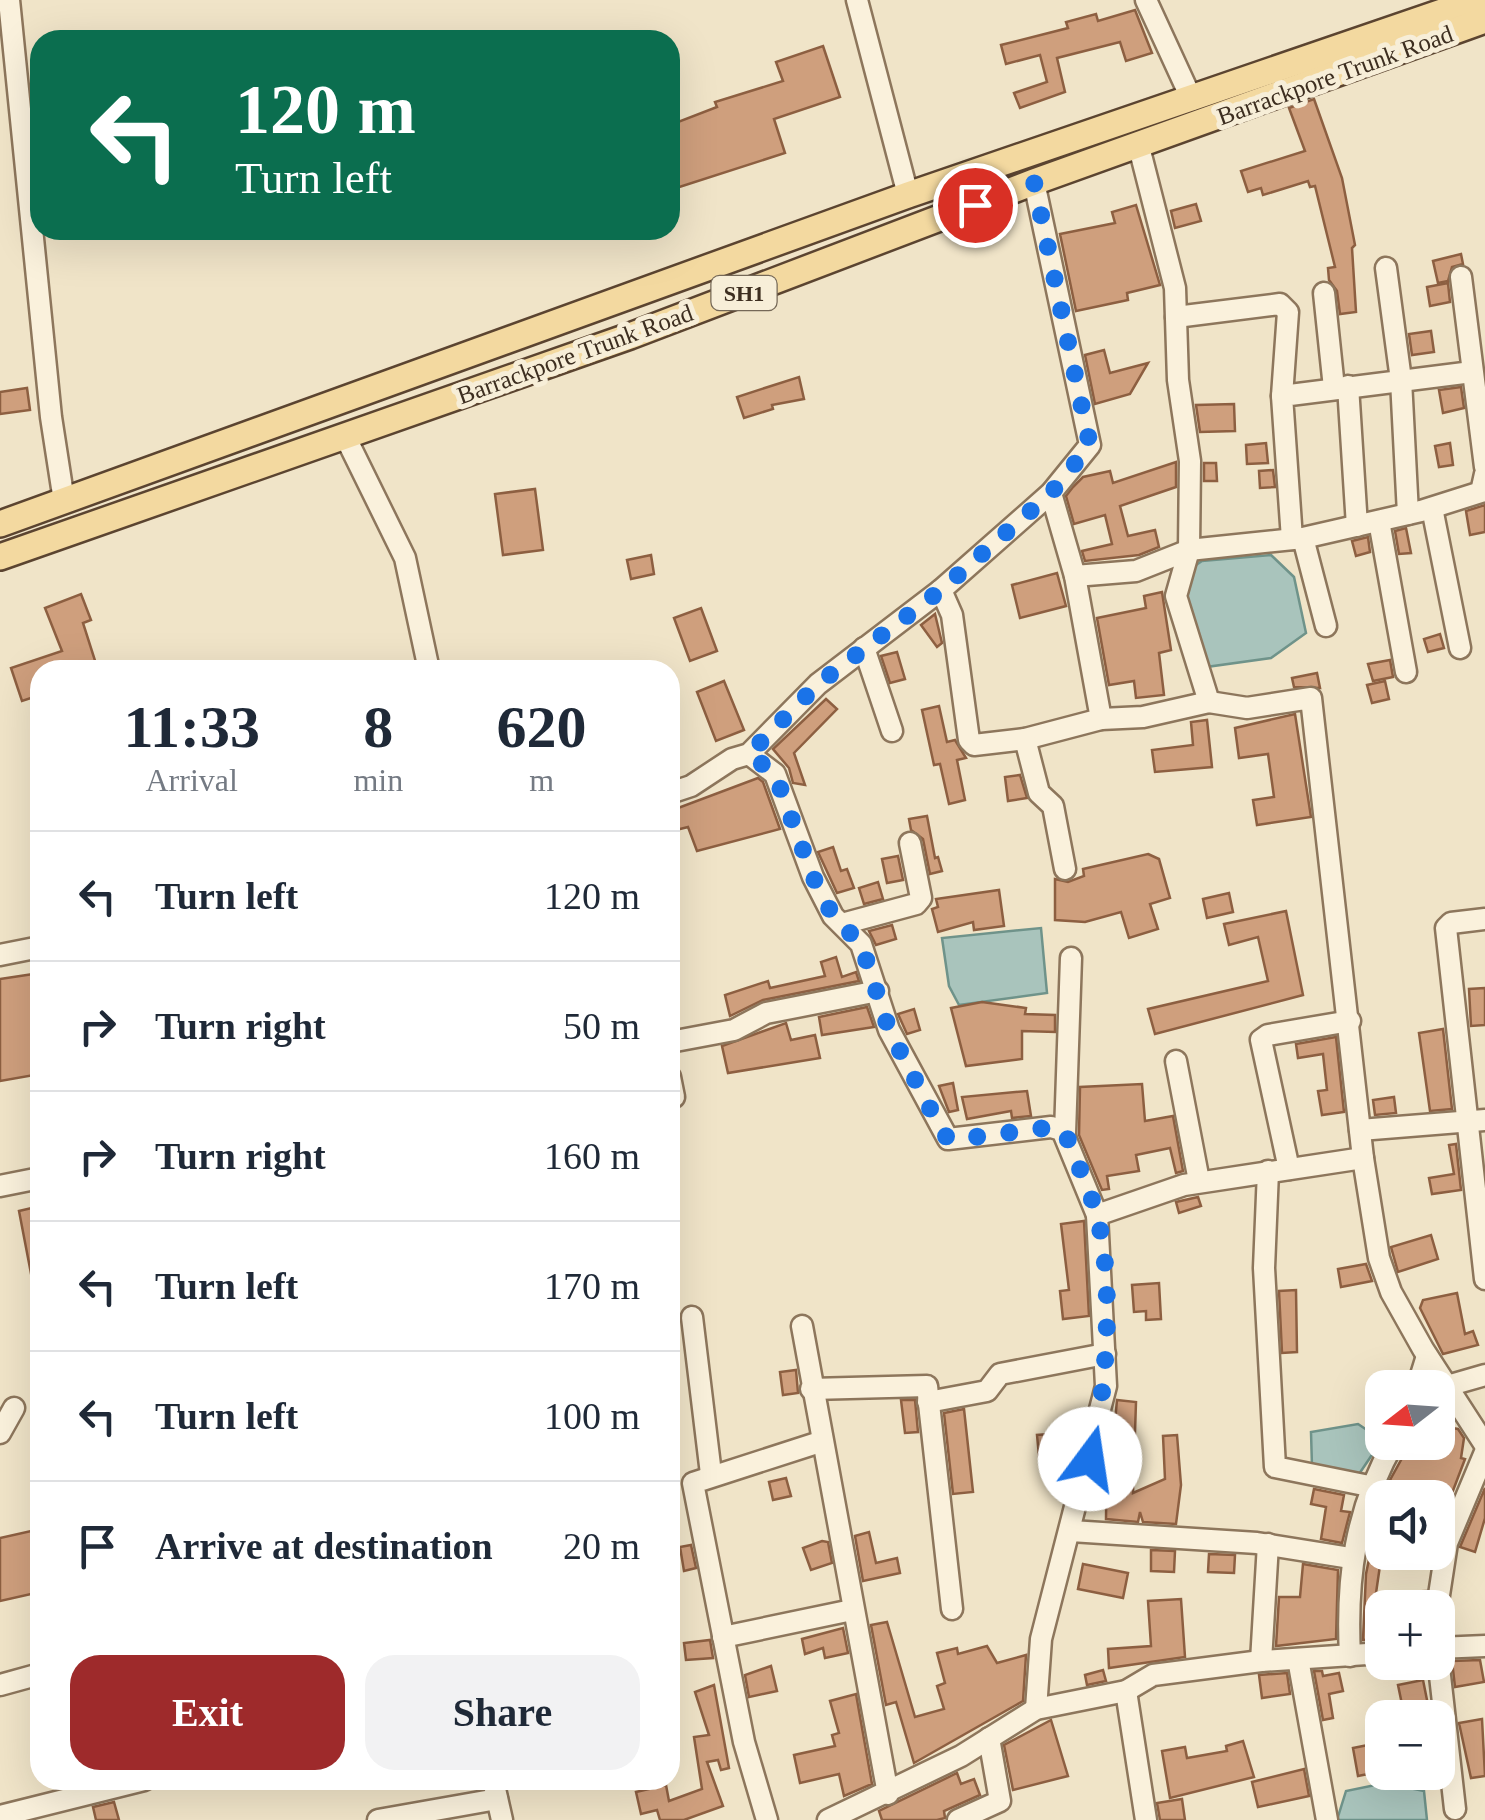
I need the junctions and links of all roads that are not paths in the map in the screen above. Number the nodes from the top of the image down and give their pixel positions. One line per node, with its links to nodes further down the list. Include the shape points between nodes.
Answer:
1 (9, 0): 10 (street)
2 (856, 0): 9 (street)
3 (1146, 0): 6 (street)
4 (1477, 0): 6 (main road, Barrackpore Trunk Road / SH1)
5 (1485, 20): 7 (main road, Barrackpore Trunk Road / SH1)
6 (1192, 100): 9 (main road, Barrackpore Trunk Road / SH1)
7 (1139, 147): 8 (main road, Barrackpore Trunk Road / SH1); 15 (street, via 1168,247)
8 (1034, 182): 21 (main road, Barrackpore Trunk Road / SH1); 23 (street, via 1090,445)
9 (908, 195): 24 (main road, Barrackpore Trunk Road / SH1)
10 (30, 208)
11 (33, 240): 24 (street)
12 (1386, 268): 18 (street)
13 (1461, 277): 16 (street)
14 (1324, 293): 19 (street)
15 (1176, 318): 20 (street, via 1280,304 1288,312); 31 (street, via 1190,461)
16 (1475, 323): 17 (street)
17 (1476, 379): 18 (street); 22 (street)
18 (1401, 380): 19 (street); 26 (street)
19 (1341, 387): 20 (street); 29 (street)
20 (1282, 396): 30 (street)
21 (345, 436): 32 (main road, Barrackpore Trunk Road / SH1); 38 (street, via 405,558)
22 (1484, 483): 25 (street)
23 (1051, 493): 33 (street); 34 (street)
24 (64, 501): 27 (main road, Barrackpore Trunk Road / SH1)
25 (1432, 508): 26 (street); 37 (street)
26 (1408, 514): 28 (street)
27 (2, 518)
28 (1379, 520): 29 (street); 39 (street)
29 (1357, 526): 30 (street)
30 (1297, 538): 31 (street); 35 (street)
31 (1189, 550): 33 (street, via 1136,571); 40 (street, via 1176,596)
32 (0, 557)
33 (1075, 576): 41 (street)
34 (941, 590): 36 (street); 43 (street, via 952,615 969,740 974,745)
35 (1326, 626)
36 (864, 648): 42 (street); 44 (street)
37 (1460, 648)
38 (426, 660)
39 (1406, 672)
40 (1209, 702): 41 (street); 54 (street, via 1247,708 1311,698)
41 (1101, 719): 43 (street)
42 (892, 731)
43 (1025, 738): 47 (street, via 1039,793 1053,806)
44 (749, 754): 45 (street); 49 (street, via 775,774 813,877)
45 (680, 790)
46 (910, 843): 49 (street, via 916,904)
47 (1065, 869)
48 (1485, 919): 57 (street, via 1446,928)
49 (842, 924): 53 (street, via 861,944)
50 (30, 949): 51 (street)
51 (0, 955)
52 (1071, 958): 59 (street)
53 (878, 991): 55 (street, via 766,1013 734,1030); 59 (street, via 889,1030 946,1137 1052,1127)
54 (1350, 1021): 58 (street); 61 (street, via 1261,1040)
55 (680, 1040)
56 (1176, 1061): 63 (street)
57 (1476, 1122): 58 (street); 66 (street)
58 (1360, 1130): 60 (street)
59 (1065, 1132): 65 (street)
60 (1363, 1158): 61 (street); 70 (street, via 1379,1258)
61 (1278, 1170): 63 (street); 83 (street, via 1264,1268 1275,1467)
62 (30, 1180): 64 (street)
63 (1199, 1181): 65 (street)
64 (0, 1186)
65 (1097, 1215): 69 (street)
66 (1485, 1279)
67 (692, 1317): 82 (street)
68 (802, 1326): 75 (street)
69 (1105, 1354): 77 (street, via 1000,1374 987,1392); 85 (street, via 1103,1404)
70 (1427, 1356): 71 (street); 72 (street)
71 (1423, 1370)
72 (1436, 1370)
73 (1485, 1375): 74 (street)
74 (1455, 1384)
75 (811, 1389): 77 (street, via 926,1385); 80 (street)
76 (1455, 1399): 81 (street)
77 (928, 1402): 90 (street)
78 (14, 1408): 79 (street)
79 (0, 1433)
80 (820, 1442): 82 (street); 89 (street)
81 (1485, 1448): 88 (street, via 1447,1542)
82 (711, 1474): 91 (street, via 693,1485)
83 (1365, 1485)
84 (1365, 1502): 87 (street)
85 (1071, 1531): 86 (street); 102 (street, via 1041,1639)
86 (1268, 1544): 87 (street); 96 (street)
87 (1351, 1558): 95 (street)
88 (1440, 1590)
89 (852, 1610): 91 (street); 105 (street)
90 (952, 1610)
91 (722, 1637): 110 (street)
92 (1485, 1646): 93 (street)
93 (1455, 1647)
94 (1365, 1655): 95 (street)
95 (1350, 1656): 97 (street)
96 (1261, 1660): 97 (street); 101 (street, via 1153,1675)
97 (1298, 1660): 114 (street)
98 (30, 1677): 100 (street)
99 (1440, 1680): 107 (street)
100 (0, 1686)
101 (1126, 1691): 102 (street); 113 (street)
102 (1036, 1709): 103 (street)
103 (989, 1738): 105 (street); 112 (street, via 1000,1801)
104 (104, 1790): 108 (street)
105 (888, 1794): 111 (street)
106 (498, 1800): 109 (street)
107 (1455, 1809)
108 (0, 1816)
109 (378, 1820)
110 (767, 1820)
111 (828, 1820)
112 (958, 1820)
113 (1146, 1820)
114 (1328, 1820)

